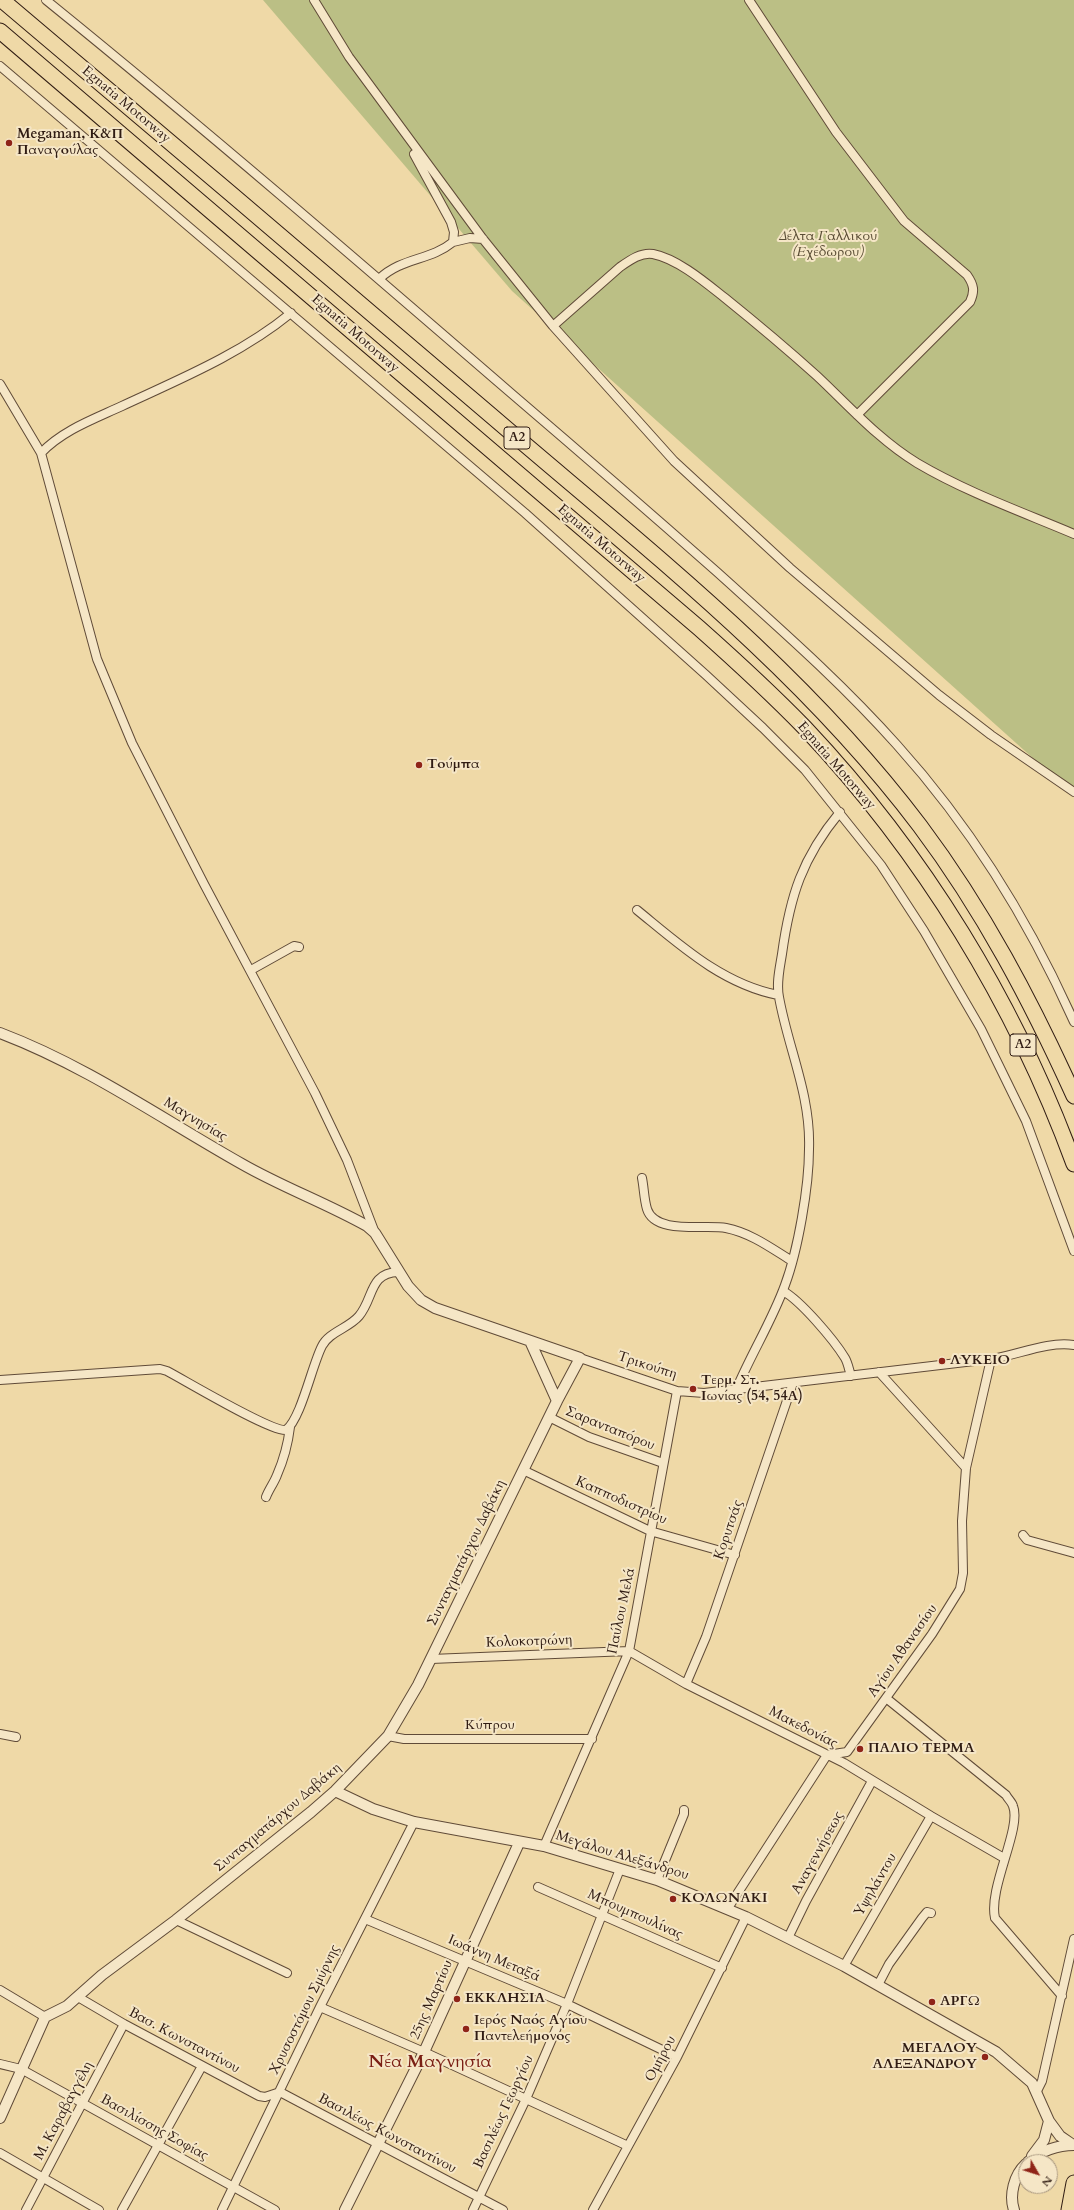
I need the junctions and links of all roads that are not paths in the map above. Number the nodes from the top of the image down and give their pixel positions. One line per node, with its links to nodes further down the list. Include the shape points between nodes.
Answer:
1 (2, 0): 25 (highway, Egnatia Motorway / Α2, via 354,298 790,676 887,784 948,865 1015,972)
2 (46, 0): 10 (street, via 163,94)
3 (314, 0): 7 (street, via 349,57)
4 (749, 0): 14 (street, via 836,132 904,221 967,275 972,283 974,293 970,302)
5 (0, 31): 26 (highway, Egnatia Motorway / Α2, via 699,628 805,729 895,834 962,932 1020,1039 1060,1125)
6 (0, 66): 11 (street)
7 (398, 125): 8 (street); 9 (street, via 451,222)
8 (483, 239): 9 (street, via 470,238); 12 (street)
9 (453, 242): 10 (street, via 435,252 398,265)
10 (379, 279): 23 (street, via 611,479 810,655 857,701 909,759 966,834 1012,902 1055,980)
11 (291, 313): 15 (street, via 229,355 63,435); 18 (street, via 525,514 706,675 800,764)
12 (553, 326): 14 (street, via 620,267 642,254 664,257 700,278 741,311 816,376); 17 (street, via 674,461 784,563 939,695)
13 (0, 384): 15 (street)
14 (857, 416): 16 (street, via 917,462 971,490)
15 (41, 453): 21 (street, via 90,634 109,688 132,743)
16 (1074, 534)
17 (1074, 792)
18 (840, 812): 22 (street, via 811,850 801,872 787,917); 29 (street, via 881,865 981,1029 1026,1122)
19 (637, 910): 22 (street, via 691,954 733,981)
20 (299, 947): 21 (street, via 294,946)
21 (251, 970): 28 (street, via 347,1160)
22 (778, 995): 30 (street, via 806,1100 809,1126 808,1174)
23 (1074, 1022)
24 (0, 1033): 28 (street, Μαγνησίας, via 100,1079 242,1165 355,1219)
25 (1074, 1096)
26 (1074, 1164)
27 (642, 1178): 30 (street, via 647,1210 659,1221 677,1227 713,1226 740,1232 756,1238)
28 (375, 1233): 31 (street, Τρικούπη)
29 (1074, 1251)
30 (792, 1261): 32 (street)
31 (398, 1272): 33 (street, Τρικούπη, via 413,1292 435,1308); 45 (street, via 382,1275 360,1315 350,1325 325,1340)
32 (783, 1291): 38 (street, via 806,1311 840,1352 846,1360); 41 (street)
33 (530, 1341): 35 (street, Τρικούπη); 43 (street)
34 (1074, 1344): 36 (street, Τρικούπη, via 1043,1346 1014,1356)
35 (580, 1358): 42 (street, Τρικούπη); 43 (street, Συνταγματάρχου Δαβάκη)
36 (991, 1359): 37 (street, Τρικούπη); 47 (street, Αγίου Αθανασίου)
37 (879, 1372): 38 (street, Τρικούπη); 47 (street)
38 (851, 1376): 40 (street, Τρικούπη)
39 (0, 1380): 45 (street, via 160,1369 268,1425 282,1430)
40 (793, 1382): 41 (street, Τρικούπη); 53 (street, Κορυτσάς)
41 (736, 1390): 42 (street, Τρικούπη, via 704,1393)
42 (677, 1391): 46 (street, Παύλου Μελά)
43 (556, 1401): 44 (street, Συνταγματάρχου Δαβάκη)
44 (548, 1417): 46 (street, Σαρανταπόρου, via 588,1437); 48 (street, Συνταγματάρχου Δαβάκη)
45 (290, 1427): 49 (street, via 284,1454)
46 (663, 1463): 50 (street, Παύλου Μελά)
47 (966, 1468): 57 (street, Αγίου Αθανασίου, via 962,1521 963,1573 960,1589 936,1628)
48 (523, 1470): 50 (street, Καπποδιστρίου); 55 (street, Συνταγματάρχου Δαβάκη)
49 (266, 1497)
50 (650, 1531): 53 (street, Καπποδιστρίου); 54 (street, Παύλου Μελά)
51 (1023, 1535): 52 (street, via 1027,1540)
52 (1074, 1553)
53 (735, 1555): 56 (street, Κορυτσάς, via 706,1637)
54 (629, 1651): 55 (street, Κολοκοτρώνη); 56 (street, Μακεδονίας); 61 (street, Παύλου Μελά)
55 (431, 1659): 59 (street, Συνταγματάρχου Δαβάκη)
56 (686, 1684): 63 (street, Μακεδονίας)
57 (886, 1698): 62 (street, Αγίου Αθανασίου); 72 (street, via 1006,1796 1013,1806 1014,1821)
58 (0, 1734): 60 (street)
59 (388, 1736): 61 (street, Κύπρου, via 404,1739); 66 (street, Συνταγματάρχου Δαβάκη)
60 (16, 1737)
61 (592, 1739): 71 (street, Παύλου Μελά)
62 (847, 1752): 63 (street); 64 (street)
63 (827, 1755): 64 (street, Μακεδονίας); 76 (street)
64 (844, 1763): 65 (street, Μακεδονίας)
65 (872, 1781): 68 (street, Μακεδονίας); 82 (street, Αναγεννήσεως, via 809,1894)
66 (335, 1791): 69 (street, Μεγάλου Αλεξάνδρου, via 373,1809); 81 (street, Συνταγματάρχου Δαβάκη)
67 (684, 1810): 74 (street)
68 (931, 1816): 72 (street, Μακεδονίας); 85 (street, Υψηλάντου)
69 (414, 1822): 70 (street, Μεγάλου Αλεξάνδρου); 80 (street, Χρυσοστόμου Σμύρνης)
70 (519, 1843): 71 (street, Μεγάλου Αλεξάνδρου); 84 (street, 25ης Μαρτίου)
71 (544, 1846): 73 (street, Μεγάλου Αλεξάνδρου)
72 (1004, 1858): 90 (street, via 993,1910 995,1918)
73 (620, 1869): 74 (street, Μεγάλου Αλεξάνδρου); 78 (street, Βασιλέως Γεωργίου)
74 (657, 1880): 76 (street, Μεγάλου Αλεξάνδρου)
75 (538, 1887): 78 (street, Μπουμπουλίνας)
76 (728, 1908): 79 (street, Μεγάλου Αλεξάνδρου)
77 (931, 1913): 88 (street, via 927,1912 922,1918 889,1964)
78 (603, 1915): 86 (street, Μπουμπουλίνας); 92 (street, Βασιλέως Γεωργίου)
79 (746, 1917): 82 (street, Μεγάλου Αλεξάνδρου); 86 (street, Ομήρου)
80 (365, 1919): 84 (street, Ιωάννη Μεταξά); 93 (street, Χρυσοστόμου Σμύρνης)
81 (176, 1920): 87 (street); 91 (street, Συνταγματάρχου Δαβάκη, via 102,1975)
82 (788, 1938): 85 (street, Μεγάλου Αλεξάνδρου)
83 (1074, 1939): 90 (street)
84 (464, 1960): 92 (street, Ιωάννη Μεταξά); 96 (street, 25ης Μαρτίου)
85 (844, 1966): 88 (street, Μεγάλου Αλεξάνδρου)
86 (722, 1968): 97 (street, Ομήρου)
87 (287, 1973)
88 (878, 1985): 101 (street, Μεγάλου Αλεξάνδρου, via 996,2052 1023,2074)
89 (0, 1990): 94 (street)
90 (1062, 1996): 101 (street, via 1042,2081)
91 (78, 1997): 94 (street, Συνταγματάρχου Δαβάκη); 95 (street, Βασ. Κωνσταντίνου)
92 (567, 2004): 97 (street, Ιωάννη Μεταξά); 103 (street, Βασιλέως Γεωργίου)
93 (320, 2007): 96 (street); 102 (street, Χρυσοστόμου Σμύρνης)
94 (45, 2017): 100 (street)
95 (124, 2024): 99 (street, Βασ. Κωνσταντίνου); 104 (street, Μ. Καραβαγγέλη)
96 (424, 2052): 103 (street); 108 (street, 25ης Μαρτίου)
97 (677, 2057): 110 (street, Ομήρου)
98 (0, 2064): 100 (street, Βασιλίσσης Σοφίας)
99 (202, 2066): 102 (street, Βασ. Κωνσταντίνου, via 259,2096 265,2097); 107 (street)
100 (21, 2069): 104 (street, Βασιλίσσης Σοφίας); 105 (street)
101 (1037, 2091): 106 (street, Μεγάλου Αλεξάνδρου)
102 (280, 2092): 108 (street, Βασιλέως Κωνσταντίνου); 117 (street, Χρυσοστόμου Σμύρνης)
103 (526, 2099): 110 (street); 118 (street, Βασιλέως Γεωργίου)
104 (82, 2102): 107 (street, Βασιλίσσης Σοφίας); 115 (street, Μ. Καραβαγγέλη)
105 (0, 2118)
106 (1049, 2121): 109 (street, Μεγάλου Αλεξάνδρου, via 1060,2136); 112 (street, via 1044,2140)
107 (159, 2145): 117 (street, Βασιλίσσης Σοφίας); 121 (street)
108 (380, 2145): 118 (street, Βασιλέως Κωνσταντίνου); 124 (street, 25ης Μαρτίου)
109 (1073, 2145): 113 (street, via 1053,2148)
110 (628, 2146): 127 (street, Ομήρου)
111 (0, 2153): 115 (street)
112 (1034, 2154)
113 (1040, 2154)
114 (1018, 2175): 128 (street, via 1012,2191)
115 (44, 2177): 119 (street, Μ. Καραβαγγέλη); 120 (street)
116 (1074, 2183): 129 (highway)
117 (234, 2188): 122 (street, Χρυσοστόμου Σμύρνης); 123 (street, Βασιλίσσης Σοφίας)
118 (479, 2197): 125 (street, Βασιλέως Γεωργίου); 126 (street, Βασιλέως Κωνσταντίνου)
119 (26, 2210)
120 (99, 2210)
121 (122, 2210)
122 (222, 2210)
123 (275, 2210)
124 (345, 2210)
125 (473, 2210)
126 (503, 2210)
127 (593, 2210)
128 (1014, 2210)
129 (1069, 2210)

